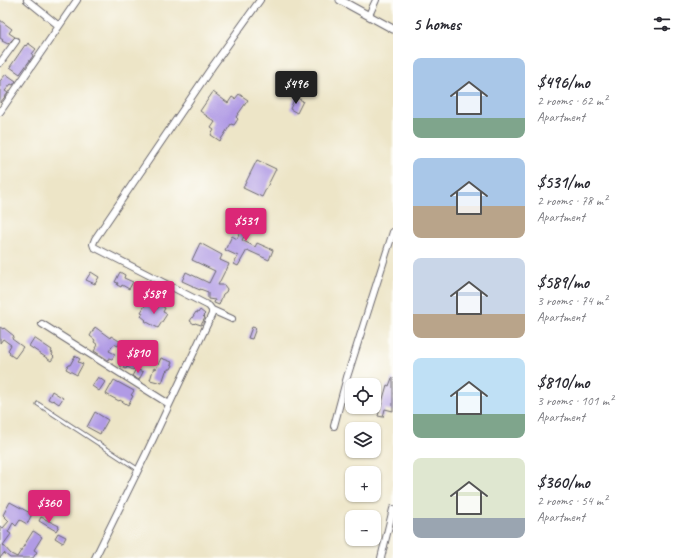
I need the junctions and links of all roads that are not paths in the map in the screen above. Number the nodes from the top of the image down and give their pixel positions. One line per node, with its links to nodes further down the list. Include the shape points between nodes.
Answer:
1 (27, 0): 7 (street)
2 (76, 0): 7 (street)
3 (260, 0): 14 (street, via 93,244 94,247 209,306)
4 (340, 0): 6 (street)
5 (376, 0): 6 (street)
6 (368, 15): 8 (street)
7 (59, 26): 12 (street)
8 (393, 29)
9 (16, 41): 10 (street)
10 (2, 56): 11 (street)
11 (0, 63)
12 (0, 112)
13 (393, 232): 19 (street)
14 (212, 310): 15 (street); 18 (street)
15 (232, 319)
16 (42, 324): 18 (street)
17 (38, 404): 20 (lane)
18 (169, 404): 20 (street)
19 (334, 426)
20 (138, 470): 22 (street)
21 (393, 509): 23 (street)
22 (95, 558)
23 (381, 558)

